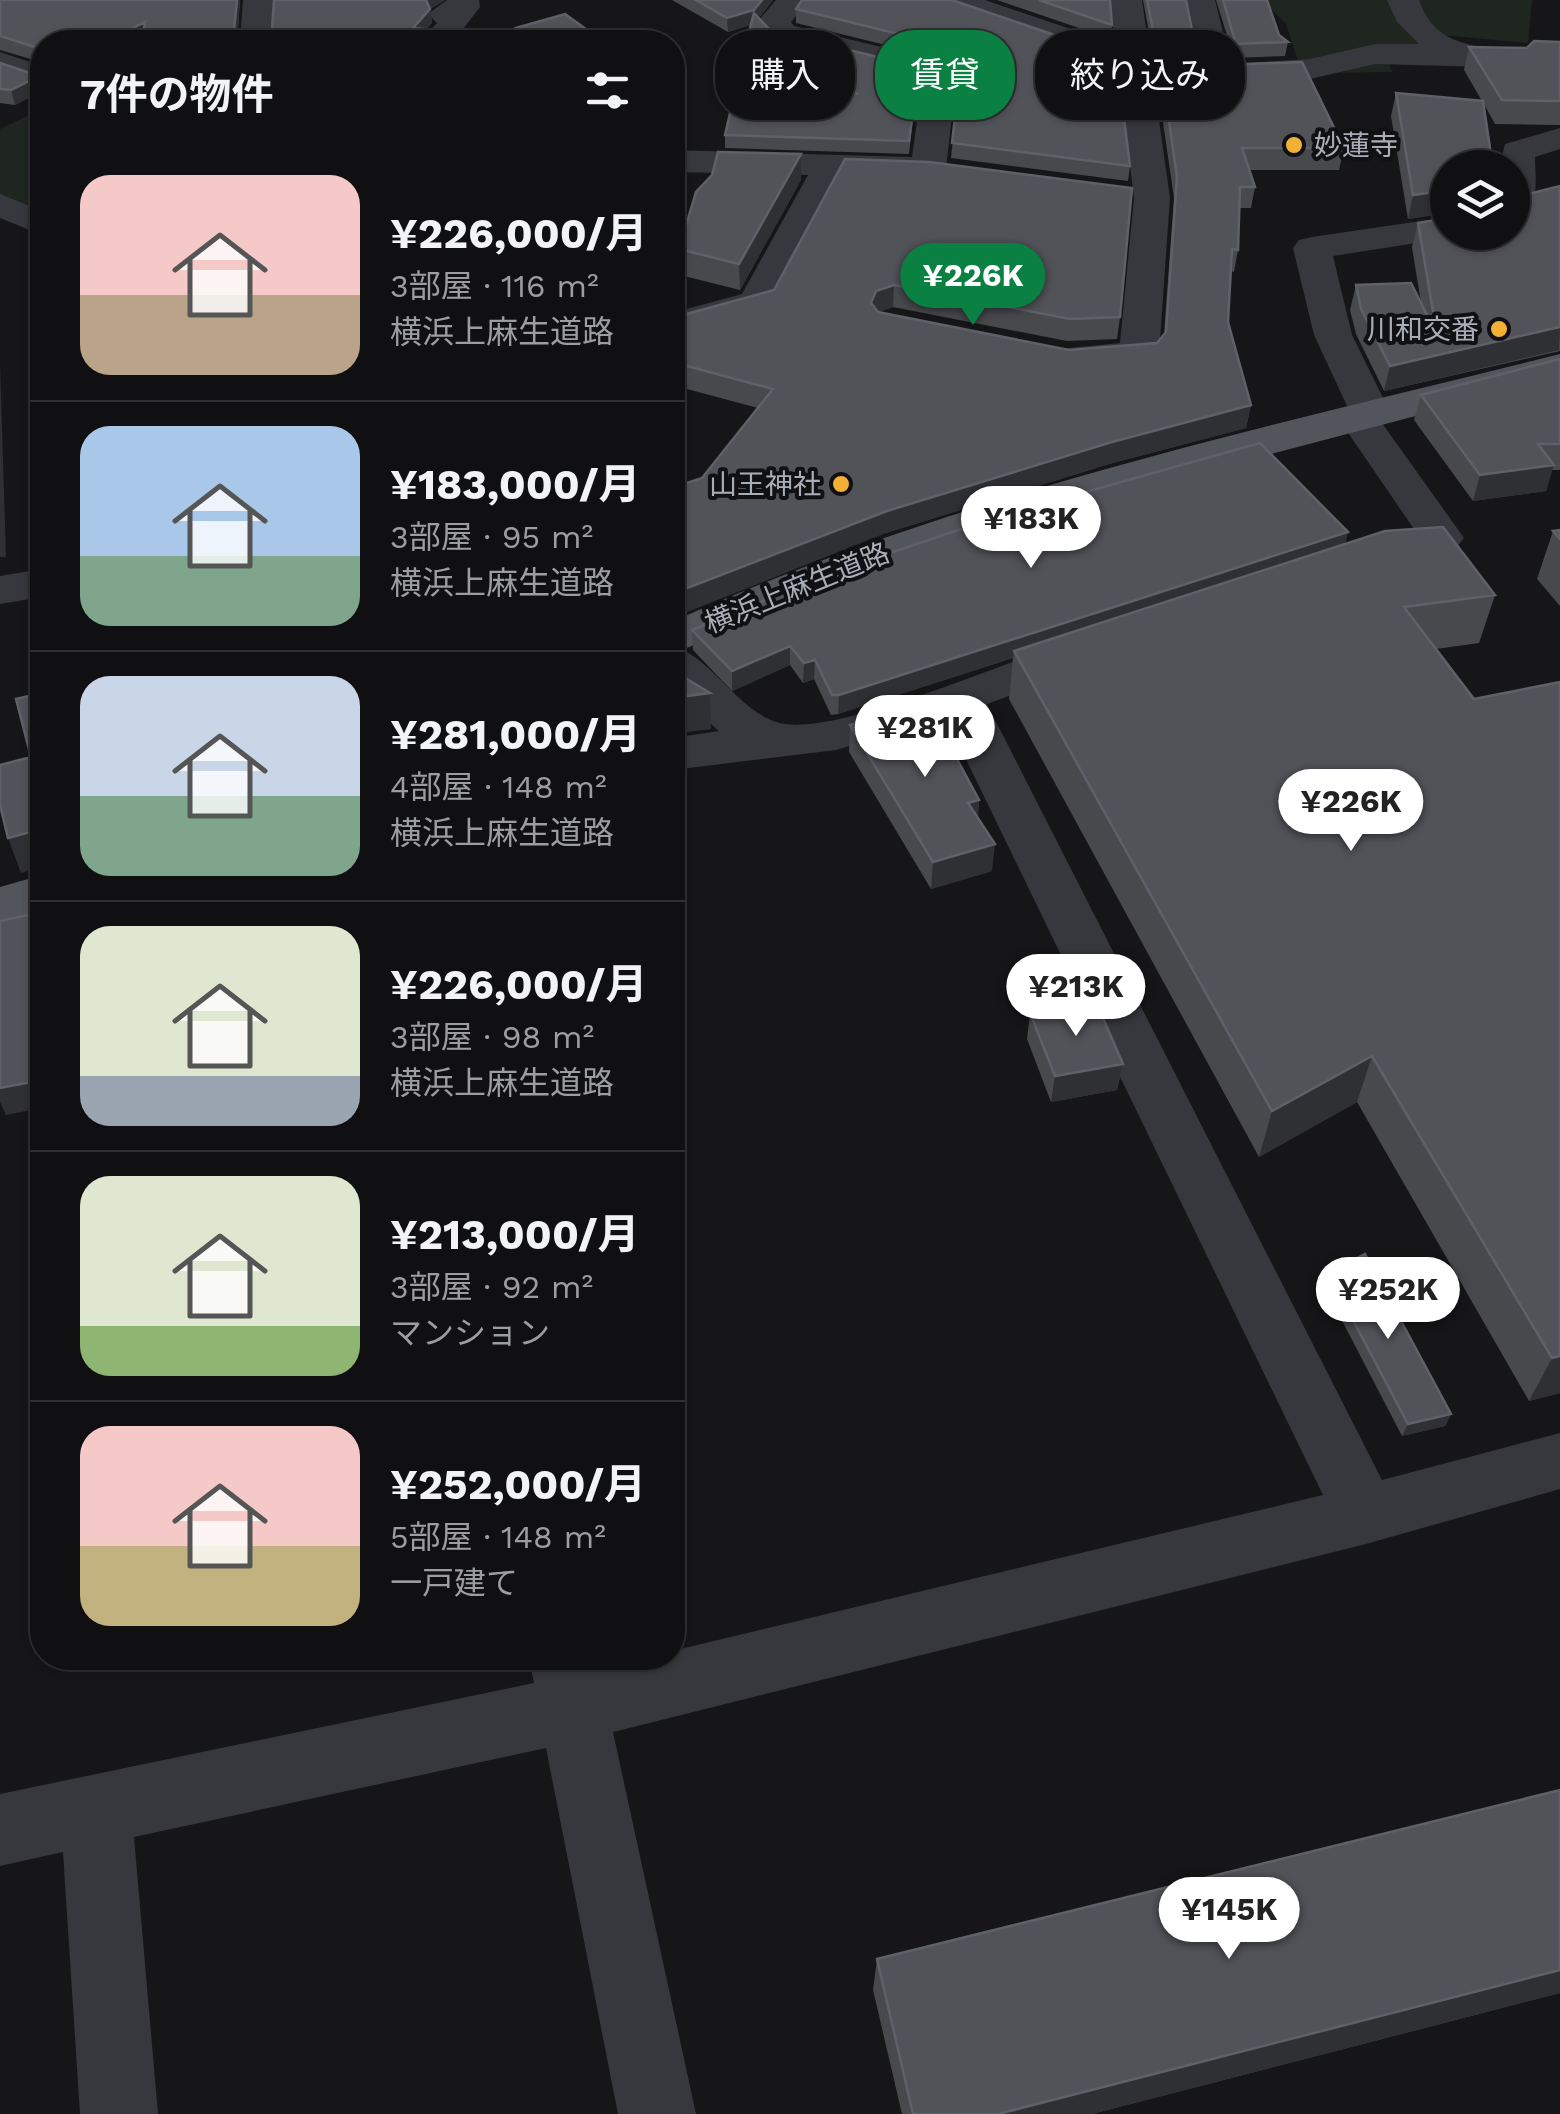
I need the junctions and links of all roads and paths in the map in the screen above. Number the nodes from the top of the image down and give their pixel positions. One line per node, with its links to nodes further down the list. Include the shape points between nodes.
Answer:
1 (258, 0): 8 (street)
2 (463, 0): 9 (street, via 464,7 444,14 458,20)
3 (794, 0): 23 (street, via 773,22 783,32 940,71)
4 (956, 0): 10 (street)
5 (1126, 0): 11 (street)
6 (1199, 0): 12 (street)
7 (1403, 0): 13 (street, via 1408,15)
8 (257, 30)
9 (448, 30)
10 (1044, 30)
11 (1143, 30)
12 (1186, 30)
13 (1447, 53): 14 (street); 16 (street, via 1375,54 1310,70)
14 (1508, 61)
15 (0, 62): 17 (street)
16 (1245, 71)
17 (30, 73)
18 (1154, 120): 29 (street, via 1133,196 1138,354 1095,358)
19 (1560, 138): 20 (street)
20 (1523, 150)
21 (685, 161): 22 (street)
22 (831, 165): 23 (street); 28 (street, via 757,302)
23 (928, 169): 24 (street)
24 (966, 174)
25 (0, 205): 26 (street)
26 (30, 219)
27 (1430, 231): 31 (street, via 1312,248 1333,335)
28 (685, 321)
29 (1028, 350)
30 (1560, 366): 31 (main road, 横浜上麻生道路)
31 (1364, 417): 32 (street, via 1442,538); 35 (main road, 横浜上麻生道路, via 895,547)
32 (1348, 568)
33 (30, 586): 34 (street)
34 (0, 590)
35 (685, 634)
36 (1122, 641): 38 (street)
37 (685, 676): 39 (street, via 708,702)
38 (959, 696): 39 (street, via 842,734); 44 (street)
39 (776, 740): 40 (street)
40 (685, 752)
41 (30, 896): 42 (main road)
42 (0, 906)
43 (1560, 1461): 44 (street)
44 (1366, 1514): 45 (street)
45 (685, 1658)
46 (630, 1670): 47 (street)
47 (569, 1683): 48 (street); 51 (street)
48 (96, 1808): 49 (street); 50 (street)
49 (0, 1830)
50 (119, 2114)
51 (657, 2114)

